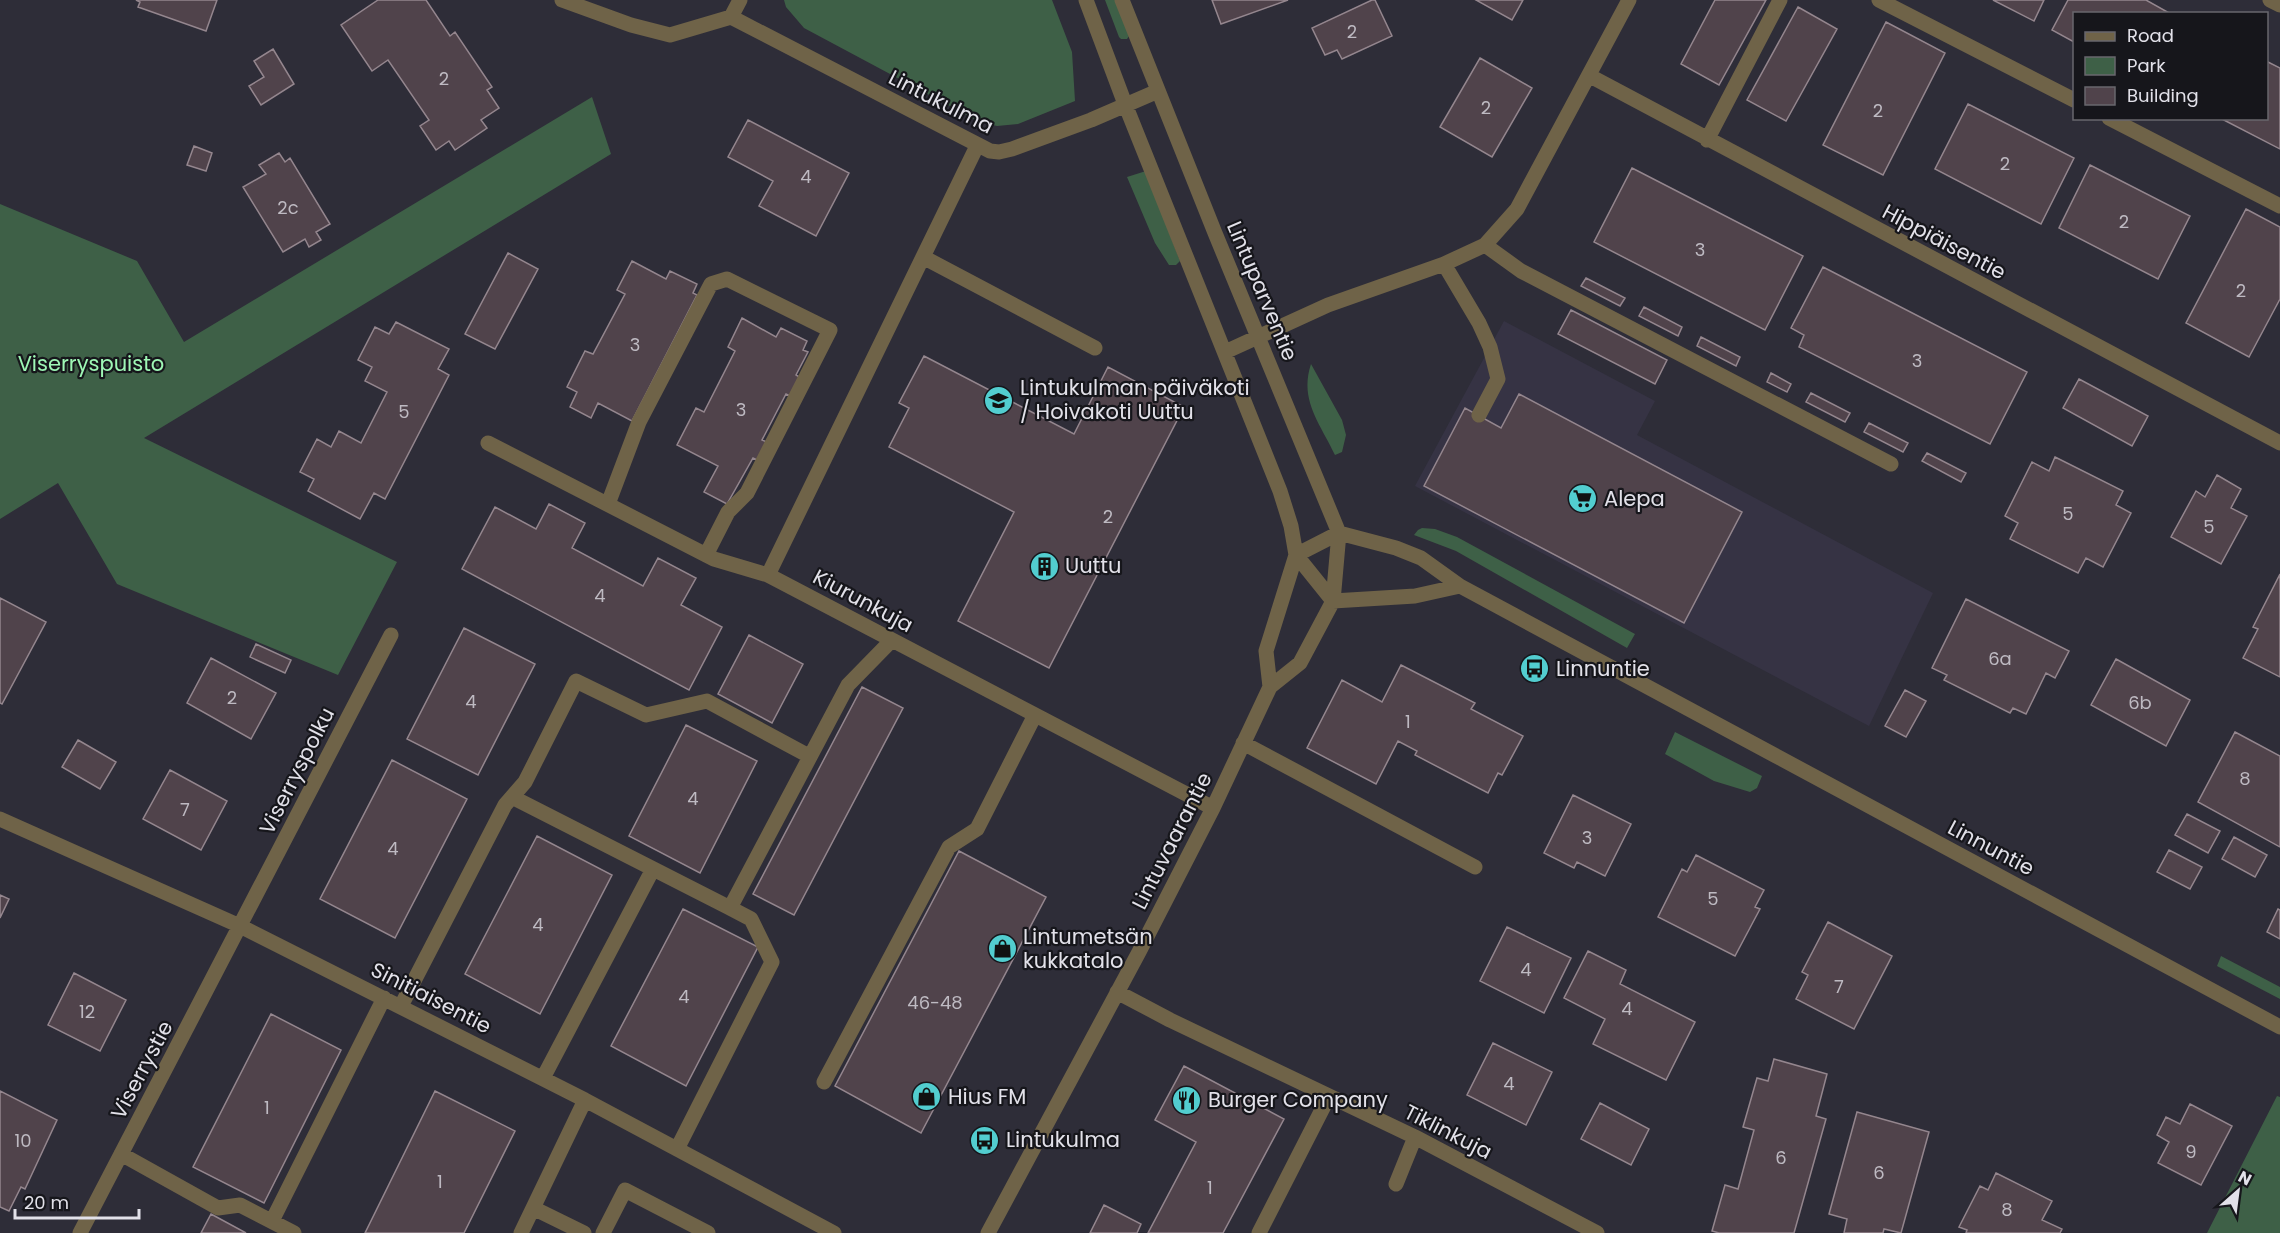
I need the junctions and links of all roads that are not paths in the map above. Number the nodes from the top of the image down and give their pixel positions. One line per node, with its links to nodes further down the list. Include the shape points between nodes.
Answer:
1 (562, 0): 10 (street, via 631,25 670,34)
2 (740, 0): 10 (street)
3 (1086, 0): 14 (street)
4 (1122, 0): 12 (street, Lintuparventie)
5 (1629, 0): 11 (street)
6 (1780, 0): 16 (street)
7 (1879, 0): 13 (street)
8 (2270, 0): 9 (street)
9 (2280, 5)
10 (731, 17): 17 (street, Lintukulma)
11 (1590, 76): 16 (street, Hippiäisentie); 19 (street, via 1517,209)
12 (1158, 91): 14 (street, Lintukulma); 22 (street, Lintuparventie)
13 (2073, 99)
14 (1125, 104): 17 (street, Lintukulma, via 1012,149 999,152); 24 (street)
15 (2113, 120): 18 (street)
16 (1707, 140): 27 (street, Hippiäisentie)
17 (977, 146): 20 (street)
18 (2280, 206)
19 (1485, 244): 21 (street); 28 (street, via 1521,271)
20 (923, 256): 23 (street); 33 (street)
21 (1444, 264): 22 (street, via 1328,305); 25 (street, via 1483,331 1498,380)
22 (1258, 337): 24 (street); 30 (street, Lintuparventie)
23 (1095, 348)
24 (1225, 352): 32 (street, via 1280,491 1292,526)
25 (1479, 416)
26 (488, 443): 29 (street, Kiurunkuja)
27 (2280, 443)
28 (1891, 464)
29 (608, 504): 31 (street, Kiurunkuja); 31 (street, via 639,422 711,284 727,279 830,330 747,493 728,512)
30 (1339, 533): 32 (street); 34 (street, Linnuntie, via 1421,558); 35 (street, Lintuparventie)
31 (706, 555): 33 (street, Kiurunkuja)
32 (1296, 555): 35 (street); 38 (street, via 1266,651)
33 (768, 575): 37 (street, Kiurunkuja)
34 (1460, 586): 35 (street, via 1415,596); 52 (street, Linnuntie)
35 (1333, 602): 38 (street, Lintuvaarantie, via 1300,663)
36 (392, 635): 48 (street, Viserryspolku)
37 (892, 640): 39 (street, Kiurunkuja); 41 (street, via 848,685)
38 (1270, 687): 40 (street, Lintuvaarantie)
39 (1035, 716): 43 (street, Kiurunkuja); 54 (street, via 977,829 949,847)
40 (1243, 743): 43 (street, Lintuvaarantie); 45 (street)
41 (809, 756): 42 (street, via 707,701 646,716 576,681 525,782); 47 (street)
42 (512, 797): 46 (street); 51 (street)
43 (1213, 808): 49 (street, Lintuvaarantie)
44 (0, 819): 48 (street, Sinitiaisentie)
45 (1475, 867)
46 (653, 868): 47 (street); 53 (street)
47 (730, 908): 58 (street, via 751,919 772,962)
48 (240, 926): 50 (street, Sinitiaisentie); 59 (street, Viserrystie)
49 (1117, 992): 55 (street, Tiklinkuja); 70 (street, Lintuvaarantie)
50 (384, 998): 51 (street, Sinitiaisentie); 62 (street)
51 (400, 1006): 53 (street, Sinitiaisentie)
52 (2280, 1027)
53 (543, 1078): 56 (street, Sinitiaisentie)
54 (824, 1082)
55 (1329, 1096): 57 (street, Tiklinkuja); 71 (street)
56 (585, 1100): 58 (street, Sinitiaisentie); 61 (street)
57 (1415, 1137): 60 (street); 72 (street, Tiklinkuja)
58 (677, 1149): 69 (street, Sinitiaisentie)
59 (121, 1155): 62 (street, via 218,1208 240,1204); 63 (street, Viserrystie)
60 (1396, 1184)
61 (533, 1208): 65 (street); 66 (street)
62 (272, 1221): 64 (street)
63 (80, 1233)
64 (294, 1233)
65 (521, 1233)
66 (584, 1233)
67 (603, 1233): 68 (street, via 625,1190)
68 (708, 1233)
69 (834, 1233)
70 (988, 1233)
71 (1259, 1233)
72 (1597, 1233)

